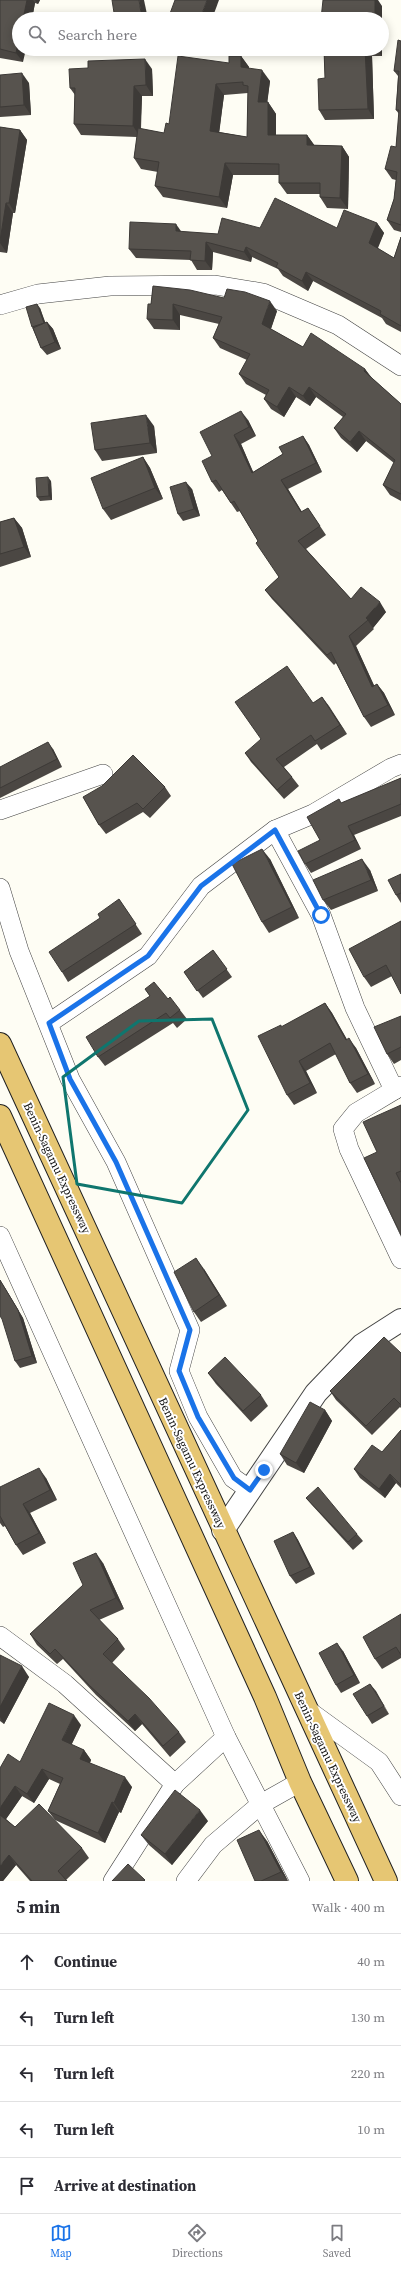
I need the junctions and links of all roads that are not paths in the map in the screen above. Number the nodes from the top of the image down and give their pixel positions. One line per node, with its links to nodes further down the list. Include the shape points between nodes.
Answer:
1 (0, 305): 2 (street, via 38,294 110,286 215,285 263,293 338,325)
2 (401, 366)
3 (401, 764): 6 (street, via 313,814)
4 (104, 774): 5 (street)
5 (0, 810)
6 (275, 830): 8 (street, via 201,886 148,956); 10 (street, via 321,915 355,1008)
7 (0, 888): 8 (street, via 19,951)
8 (49, 1023): 15 (street, via 70,1079 116,1162 190,1330 179,1371 198,1417 234,1478)
9 (0, 1044): 16 (highway, Benin-Sagamu Expressway)
10 (397, 1088): 13 (street, via 356,1113 343,1129 349,1149)
11 (0, 1116): 19 (highway)
12 (0, 1236): 21 (street)
13 (401, 1259)
14 (401, 1320): 15 (street, via 362,1345 316,1393)
15 (250, 1490): 16 (street)
16 (223, 1530): 18 (highway, Benin-Sagamu Expressway)
17 (0, 1636): 23 (street, via 65,1684)
18 (295, 1684): 19 (highway); 20 (highway, Benin-Sagamu Expressway)
19 (265, 1698): 22 (highway)
20 (306, 1709): 24 (street, via 379,1762); 30 (highway, Benin-Sagamu Expressway)
21 (226, 1737): 23 (street); 25 (street)
22 (300, 1782): 25 (street); 29 (highway)
23 (175, 1784): 26 (street)
24 (401, 1796)
25 (261, 1804): 27 (street, via 213,1845); 28 (street)
26 (113, 1881)
27 (186, 1881)
28 (300, 1881)
29 (347, 1881)
30 (386, 1881)

